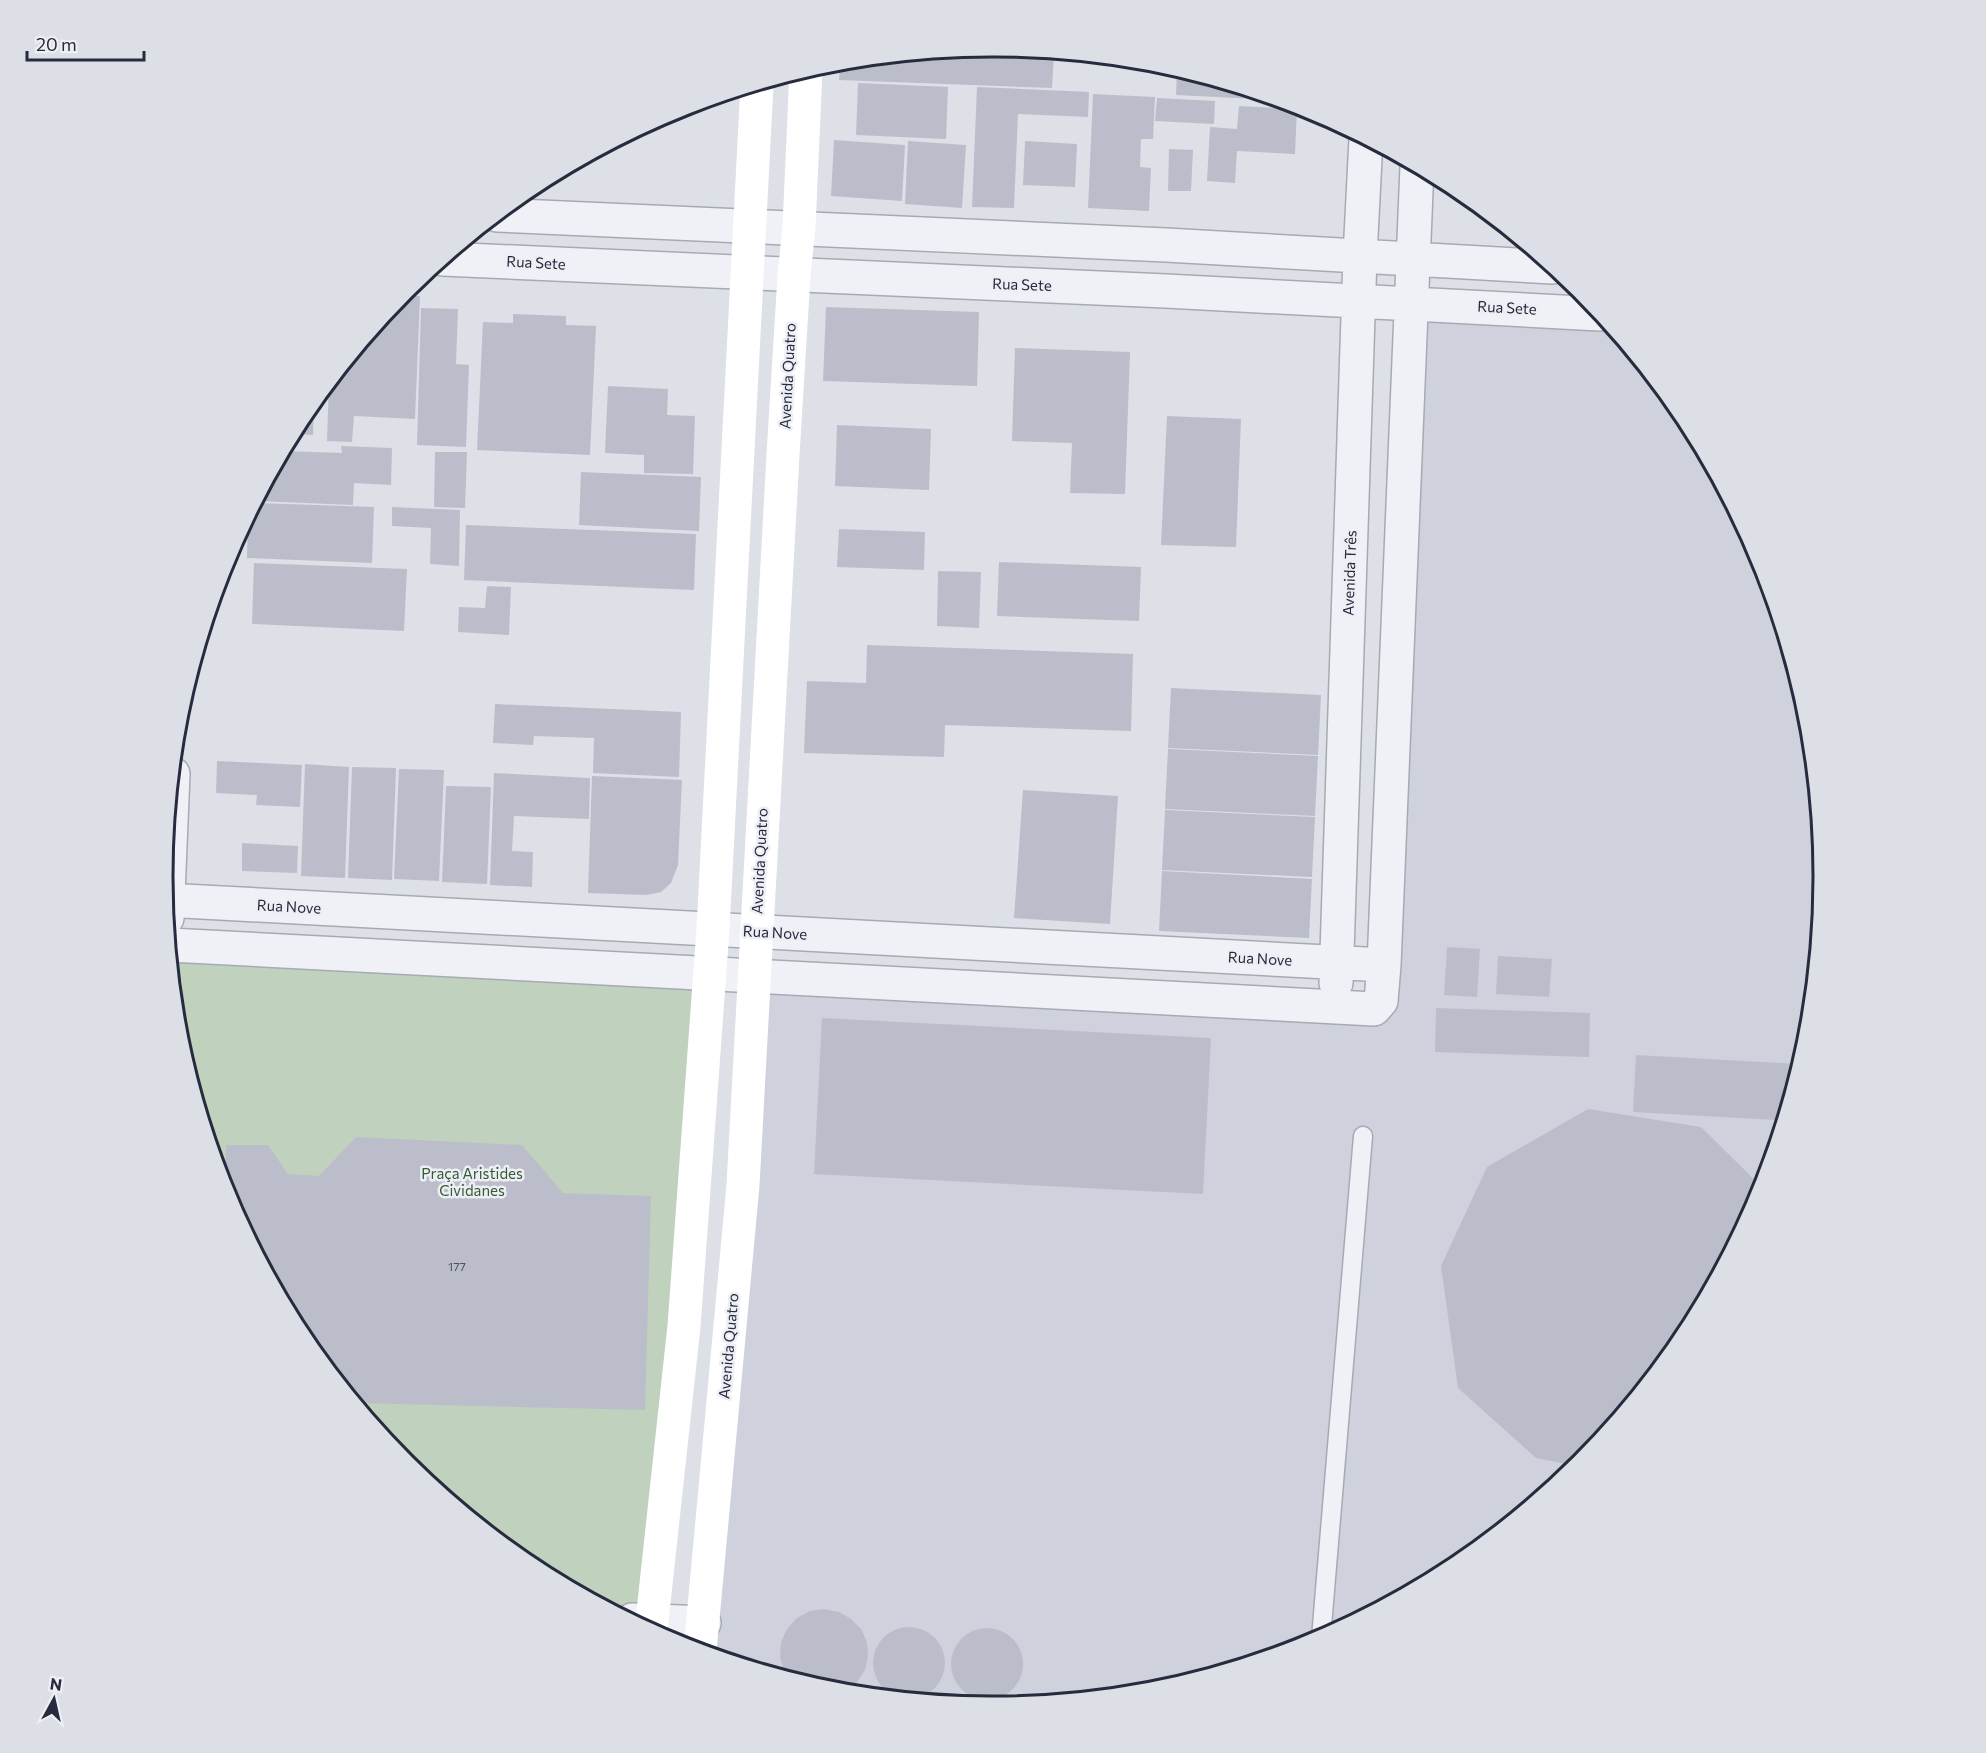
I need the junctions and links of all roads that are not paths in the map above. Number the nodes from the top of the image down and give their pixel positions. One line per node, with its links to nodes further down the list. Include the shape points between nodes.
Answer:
1 (806, 79): 8 (main road, Avenida Quatro)
2 (757, 92): 7 (main road)
3 (1366, 148): 10 (street, Avenida Três)
4 (1418, 176): 11 (street)
5 (509, 216): 6 (street)
6 (561, 218): 7 (street); 13 (street)
7 (750, 226): 8 (street); 15 (main road)
8 (799, 227): 9 (street); 16 (main road, Avenida Quatro)
9 (1166, 245): 10 (street); 17 (street)
10 (1360, 256): 11 (street); 18 (street, Avenida Três)
11 (1414, 259): 14 (street); 19 (street)
12 (454, 260): 13 (street, Rua Sete)
13 (561, 265): 15 (street, Rua Sete)
14 (1540, 266)
15 (746, 273): 16 (street, Rua Sete); 21 (main road)
16 (794, 276): 17 (street, Rua Sete); 22 (main road, Avenida Quatro)
17 (1166, 291): 18 (street, Rua Sete)
18 (1358, 301): 19 (street, Rua Sete); 29 (street, Avenida Três)
19 (1410, 304): 20 (street, Rua Sete); 30 (street)
20 (1588, 313)
21 (737, 454): 22 (main road); 23 (main road)
22 (783, 456): 24 (main road, Avenida Quatro)
23 (730, 600): 24 (main road); 26 (main road)
24 (775, 602): 27 (main road, Avenida Quatro)
25 (174, 906): 26 (street, Rua Nove)
26 (713, 929): 27 (street, Rua Nove); 31 (main road)
27 (756, 932): 29 (street, Rua Nove); 32 (main road, Avenida Quatro)
28 (177, 945): 31 (street)
29 (1337, 963): 30 (street, Rua Nove); 33 (street, Avenida Três)
30 (1384, 965): 33 (street, via 1379,1006)
31 (709, 974): 32 (street); 35 (main road, via 684,1326)
32 (754, 976): 33 (street); 38 (main road, Avenida Quatro, via 744,1185)
33 (1335, 1007)
34 (1363, 1136): 36 (lane)
35 (646, 1618)
36 (1322, 1627)
37 (670, 1630): 38 (street)
38 (702, 1637)

